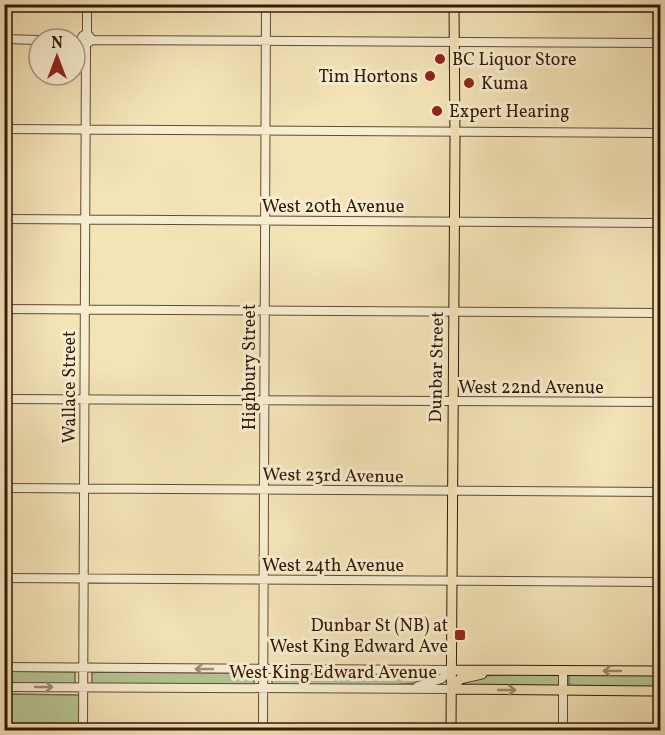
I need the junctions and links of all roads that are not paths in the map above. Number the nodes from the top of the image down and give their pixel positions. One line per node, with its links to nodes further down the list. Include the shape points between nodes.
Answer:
1 (87, 4): 4 (street, Wallace Street)
2 (266, 4): 8 (street, Highbury Street)
3 (454, 4): 9 (main road, Dunbar Street)
4 (85, 27)
5 (4, 39): 6 (street)
6 (27, 40)
7 (87, 40): 8 (street)
8 (266, 41): 9 (street); 14 (street, Highbury Street)
9 (454, 42): 10 (street); 15 (main road, Dunbar Street)
10 (660, 43)
11 (85, 87): 13 (street, Wallace Street)
12 (4, 129): 13 (street)
13 (85, 130): 14 (street); 18 (street, Wallace Street)
14 (266, 131): 15 (street); 19 (street, Highbury Street)
15 (455, 132): 16 (street); 20 (main road, Dunbar Street)
16 (660, 133)
17 (4, 219): 18 (street, West 20th Avenue)
18 (85, 219): 19 (street, West 20th Avenue); 23 (street, Wallace Street)
19 (265, 220): 20 (street, West 20th Avenue); 24 (street, Highbury Street)
20 (454, 222): 21 (street, West 20th Avenue); 25 (main road, Dunbar Street)
21 (660, 223)
22 (4, 309): 23 (street)
23 (85, 309): 24 (street); 28 (street, Wallace Street)
24 (265, 310): 25 (street); 29 (street, Highbury Street)
25 (453, 311): 26 (street); 30 (main road, Dunbar Street)
26 (660, 313)
27 (4, 399): 28 (street, West 22nd Avenue)
28 (84, 399): 29 (street, West 22nd Avenue); 33 (street, Wallace Street)
29 (264, 400): 30 (street, West 22nd Avenue); 34 (street, Highbury Street)
30 (452, 401): 31 (street, West 22nd Avenue); 35 (main road, Dunbar Street)
31 (660, 402)
32 (4, 488): 33 (street, West 23rd Avenue)
33 (83, 489): 34 (street, West 23rd Avenue); 38 (street, Wallace Street)
34 (264, 490): 35 (street, West 23rd Avenue); 39 (street, Highbury Street)
35 (452, 491): 36 (street, West 23rd Avenue); 40 (main road, Dunbar Street)
36 (660, 492)
37 (4, 578): 38 (street, West 24th Avenue)
38 (83, 579): 39 (street, West 24th Avenue); 43 (street, Wallace Street)
39 (263, 579): 40 (street, West 24th Avenue); 44 (street, Highbury Street)
40 (452, 580): 41 (street, West 24th Avenue); 45 (main road, Dunbar Street)
41 (660, 582)
42 (4, 667): 43 (street, West King Edward Avenue)
43 (83, 668): 44 (street, West King Edward Avenue, one-way to 43); 50 (street, Wallace Street)
44 (263, 669): 45 (street, West King Edward Avenue); 51 (street, Highbury Street)
45 (451, 670): 46 (main road, West King Edward Avenue); 52 (street, via 437,680); 53 (main road, Dunbar Street)
46 (488, 670): 47 (main road, West King Edward Avenue); 53 (main road, via 460,679)
47 (563, 671): 48 (main road, West King Edward Avenue, one-way to 47); 54 (street)
48 (660, 671)
49 (4, 687): 50 (street, West King Edward Avenue, one-way to 50)
50 (83, 687): 51 (street, West King Edward Avenue); 56 (street, Wallace Street)
51 (263, 688): 52 (street, West King Edward Avenue); 57 (street, Highbury Street)
52 (398, 689): 53 (street, West King Edward Avenue)
53 (451, 689): 54 (main road, West King Edward Avenue, one-way to 54); 58 (main road, Dunbar Street)
54 (563, 690): 55 (main road, West King Edward Avenue); 59 (street)
55 (660, 690)
56 (82, 730)
57 (262, 730)
58 (451, 730)
59 (563, 730)

